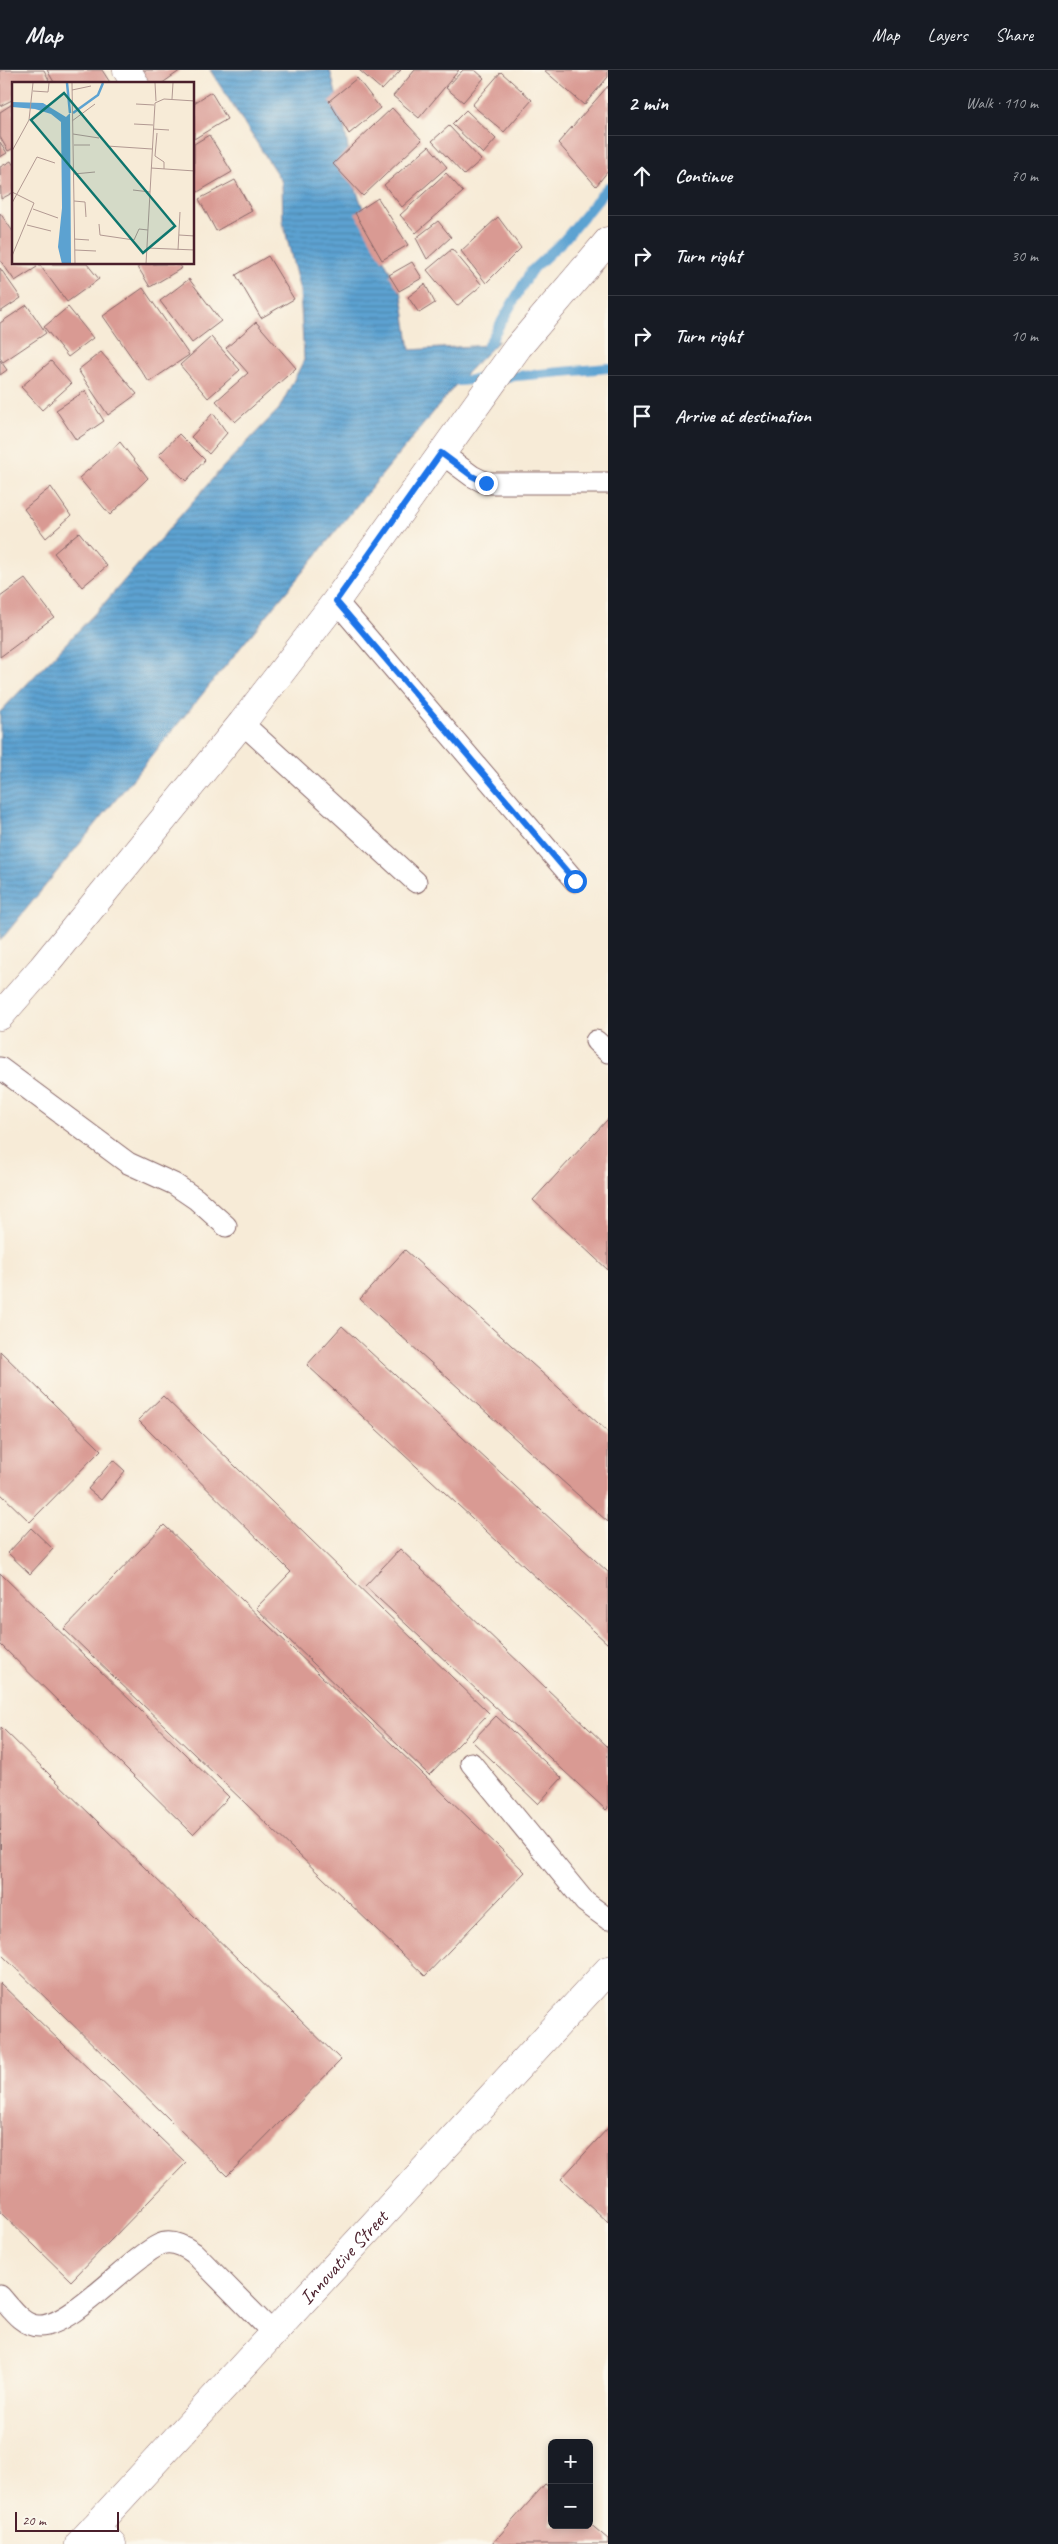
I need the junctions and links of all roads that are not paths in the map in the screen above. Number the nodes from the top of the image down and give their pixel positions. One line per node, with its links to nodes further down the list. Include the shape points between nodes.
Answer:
1 (126, 70): 2 (street)
2 (134, 82)
3 (608, 242): 4 (street, via 518,347)
4 (441, 453): 5 (lane, via 486,483); 6 (street)
5 (608, 483)
6 (336, 601): 7 (street); 8 (lane)
7 (242, 723): 9 (lane); 10 (street)
8 (575, 881)
9 (416, 882)
10 (0, 1016)
11 (0, 1068): 12 (lane, via 128,1163 174,1184 196,1199)
12 (226, 1226)
13 (471, 1763): 14 (lane, via 585,1902)
14 (608, 1918)
15 (608, 1970): 17 (street, Innovative Street)
16 (0, 2296): 17 (lane, via 20,2318 38,2326 60,2320 160,2244 181,2244 194,2253)
17 (274, 2334): 18 (street, Innovative Street)
18 (95, 2539)

